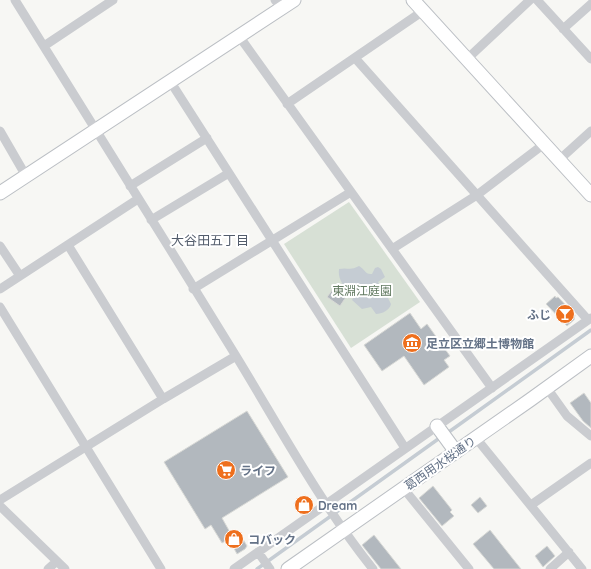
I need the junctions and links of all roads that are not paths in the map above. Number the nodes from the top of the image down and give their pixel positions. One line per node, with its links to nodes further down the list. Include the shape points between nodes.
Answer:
1 (15, 0): 12 (street)
2 (113, 0): 12 (street)
3 (294, 0): 7 (street)
4 (413, 0): 9 (street)
5 (530, 0): 14 (street)
6 (537, 0): 10 (street)
7 (278, 4): 11 (street)
8 (591, 4): 10 (street)
9 (423, 11): 13 (street); 14 (street)
10 (564, 29): 15 (street)
11 (239, 36): 16 (street); 17 (street)
12 (44, 46): 18 (street)
13 (355, 58): 17 (street); 29 (street)
14 (467, 59): 22 (street)
15 (591, 59)
16 (170, 81): 18 (street); 21 (street)
17 (287, 104): 27 (street)
18 (95, 130): 25 (street); 26 (street)
19 (0, 131): 25 (street)
20 (591, 131): 23 (street)
21 (207, 138): 24 (street); 26 (street)
22 (544, 144): 23 (street); 29 (street)
23 (560, 160): 30 (street)
24 (229, 173): 32 (street); 33 (street)
25 (26, 176): 28 (street)
26 (130, 186): 31 (street)
27 (351, 192): 33 (street); 36 (street)
28 (0, 193)
29 (477, 195): 36 (street); 41 (street)
30 (591, 195)
31 (138, 199): 32 (street); 34 (street)
32 (151, 220): 39 (street)
33 (272, 240): 39 (street); 51 (street)
34 (68, 245): 37 (street); 46 (street)
35 (0, 246): 37 (street)
36 (392, 249): 44 (street)
37 (20, 276): 38 (street)
38 (0, 289)
39 (193, 289): 42 (street)
40 (0, 307): 50 (street)
41 (589, 319): 44 (street)
42 (236, 356): 46 (street); 58 (street)
43 (591, 356): 45 (street, 葛西用水桜通り)
44 (492, 388): 47 (street)
45 (547, 388): 48 (street, via 567,416); 49 (street, 葛西用水桜通り)
46 (163, 399): 50 (street)
47 (437, 426): 51 (street); 52 (street)
48 (591, 436)
49 (476, 438): 52 (street, 葛西用水桜通り); 56 (street)
50 (86, 447): 55 (street); 65 (street)
51 (405, 448): 58 (street)
52 (452, 448): 54 (street, 葛西用水桜通り)
53 (591, 463): 56 (street)
54 (404, 489): 59 (street, 葛西用水桜通り); 70 (street)
55 (0, 500)
56 (531, 505): 60 (street)
57 (0, 506): 62 (street)
58 (327, 506): 59 (street); 61 (street)
59 (341, 527): 68 (street, 葛西用水桜通り); 69 (street)
60 (569, 552): 71 (street); 72 (street)
61 (259, 554): 66 (street); 67 (street)
62 (57, 561): 63 (street); 64 (street)
63 (48, 569)
64 (65, 569)
65 (161, 569)
66 (234, 569)
67 (270, 569)
68 (288, 569)
69 (373, 569)
70 (469, 569)
71 (550, 569)
72 (582, 569)

